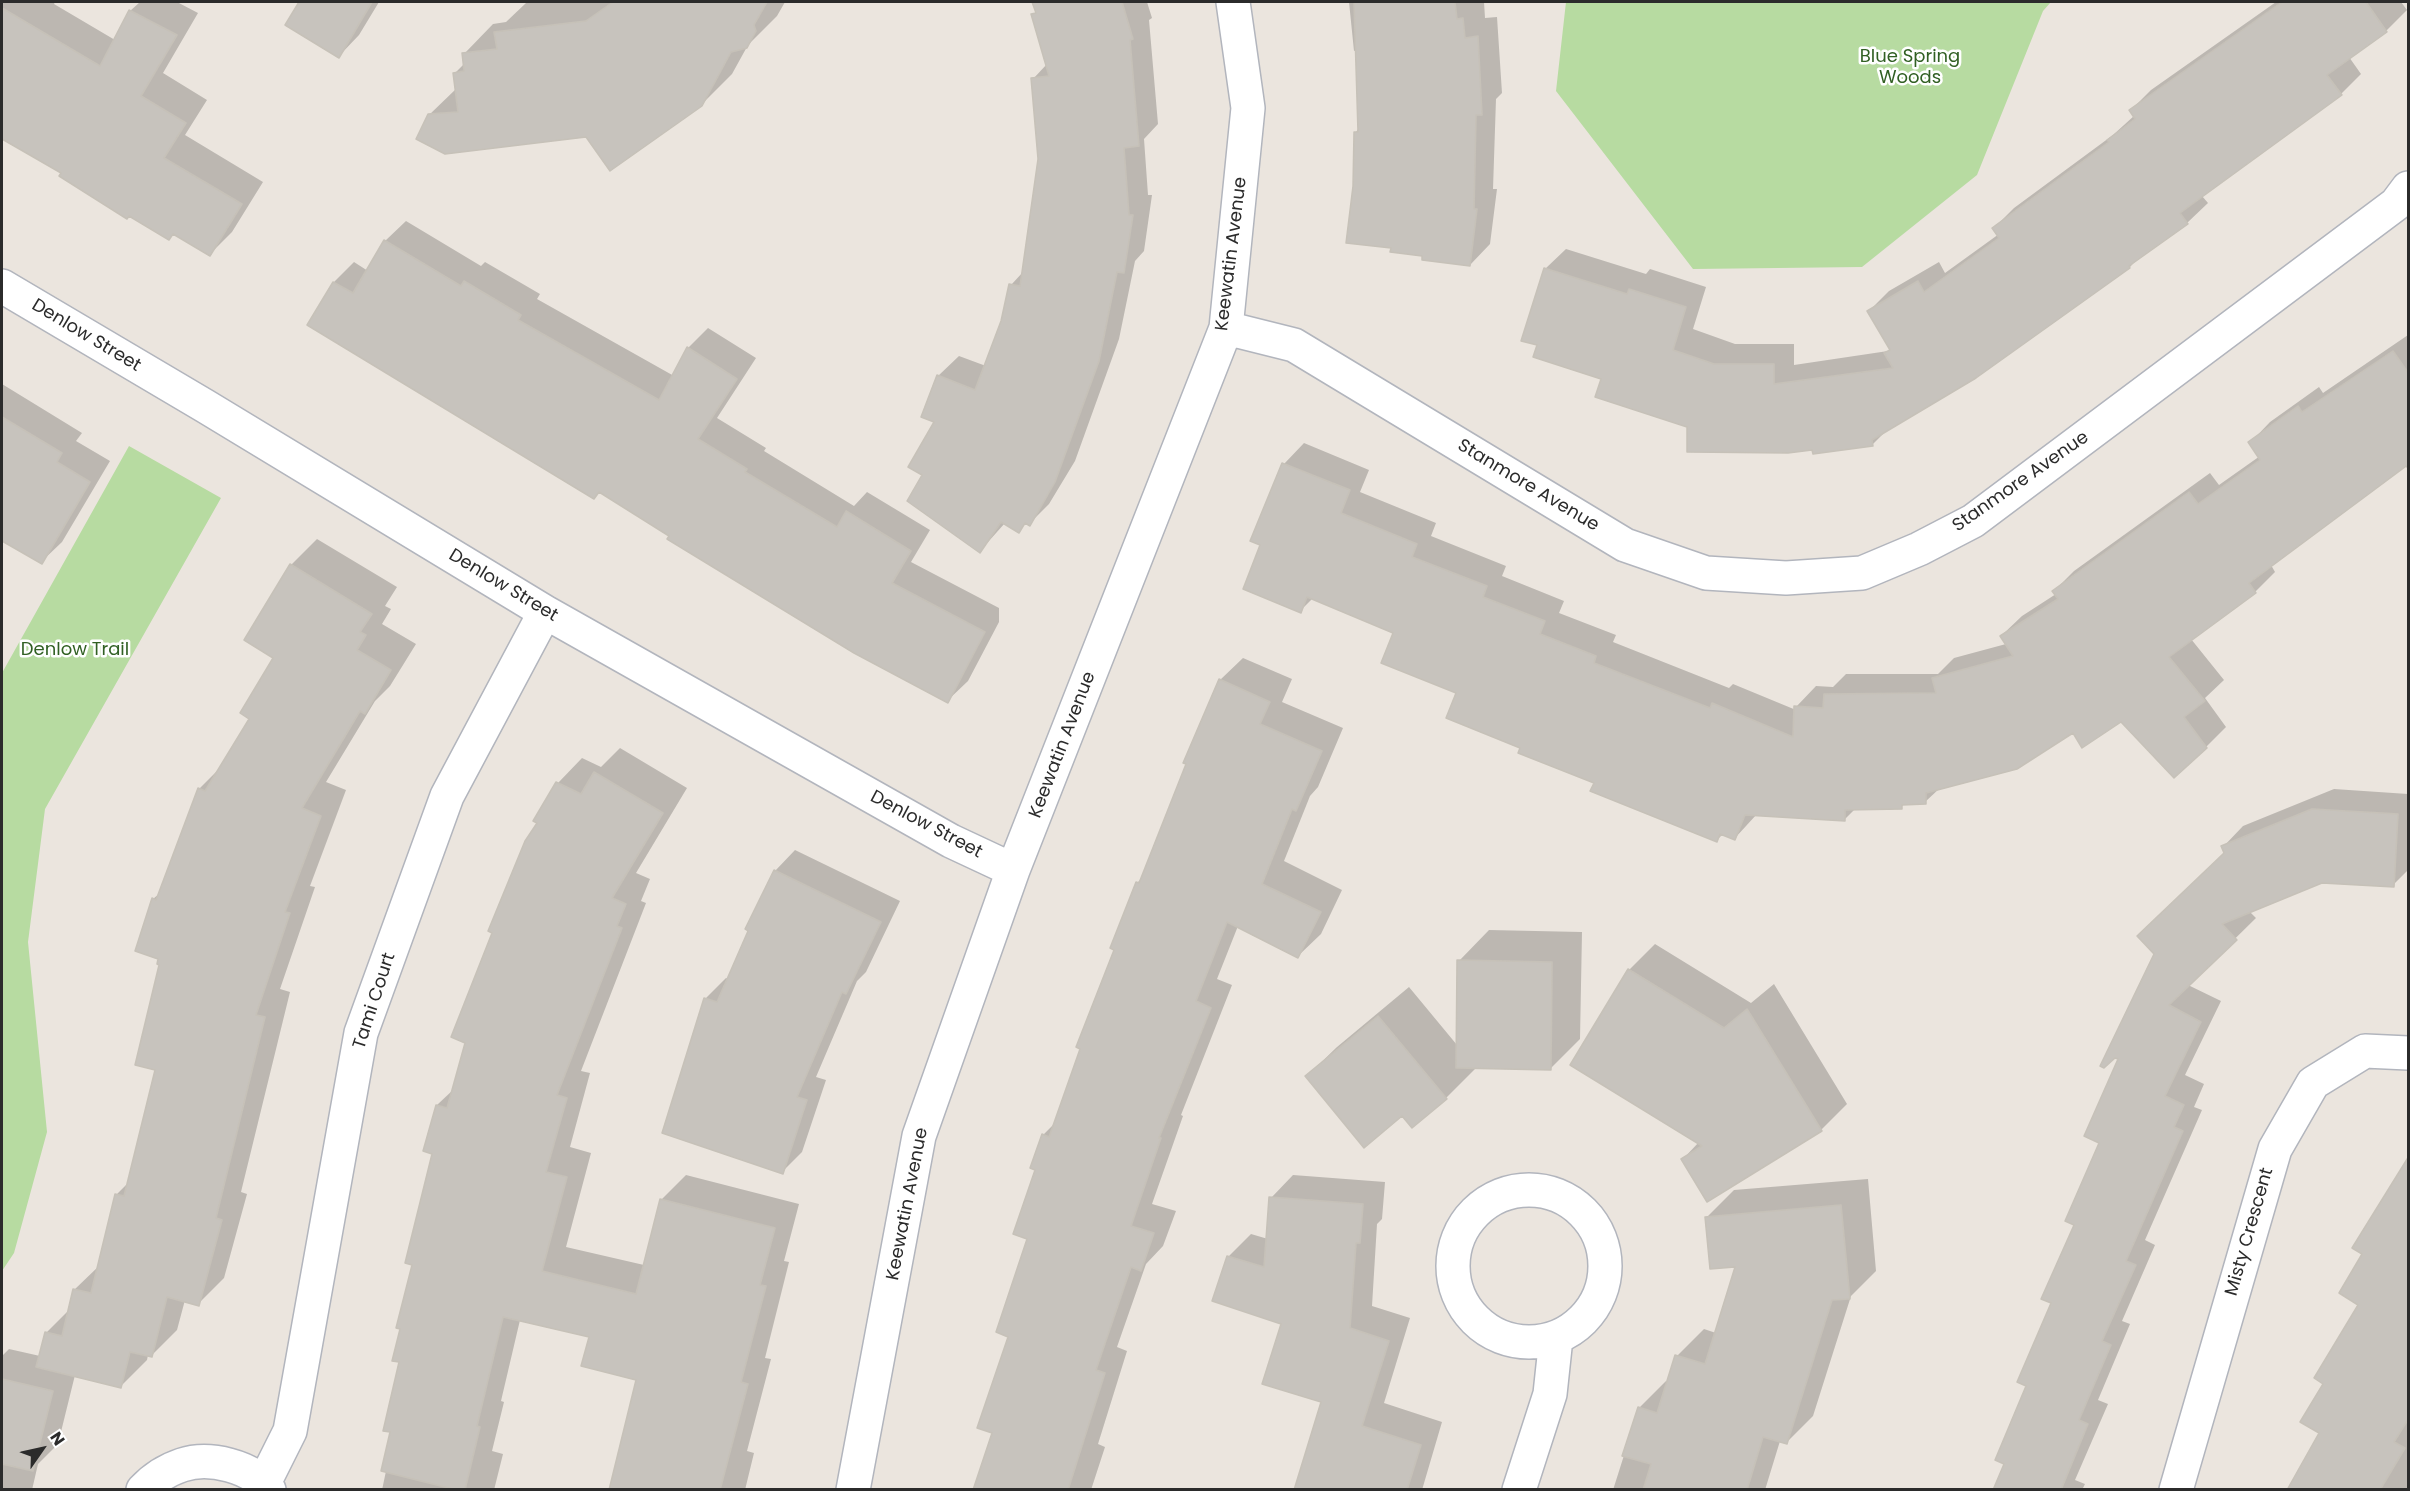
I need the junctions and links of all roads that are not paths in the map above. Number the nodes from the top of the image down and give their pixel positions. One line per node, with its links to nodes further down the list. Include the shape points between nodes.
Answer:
1 (1233, 2): 4 (street, Keewatin Avenue, via 1248,108)
2 (2409, 188): 4 (street, Stanmore Avenue, via 2396,204 1973,521 1862,573 1786,578 1706,573 1625,545 1294,345)
3 (2, 285): 5 (street, Denlow Street)
4 (1226, 328): 6 (street, Keewatin Avenue)
5 (545, 612): 6 (street, Denlow Street, via 951,841); 9 (street, Tami Court, via 447,796 361,1033 290,1431)
6 (1013, 870): 11 (street, Keewatin Avenue, via 919,1136)
7 (2409, 1053): 13 (street, Misty Crescent, via 2364,1052 2313,1083 2275,1149)
8 (1556, 1338): 8 (street, via 1579,1324 1598,1300 1605,1275 1604,1248 1594,1224 1575,1205 1541,1190 1515,1190 1483,1204 1470,1216 1452,1257 1454,1283 1464,1308 1487,1330 1511,1341); 12 (street, via 1550,1394)
9 (266, 1486): 10 (street, Tami Court, via 237,1467 207,1462 184,1464 156,1477)
10 (143, 1490)
11 (853, 1490)
12 (1519, 1490)
13 (2175, 1490)

